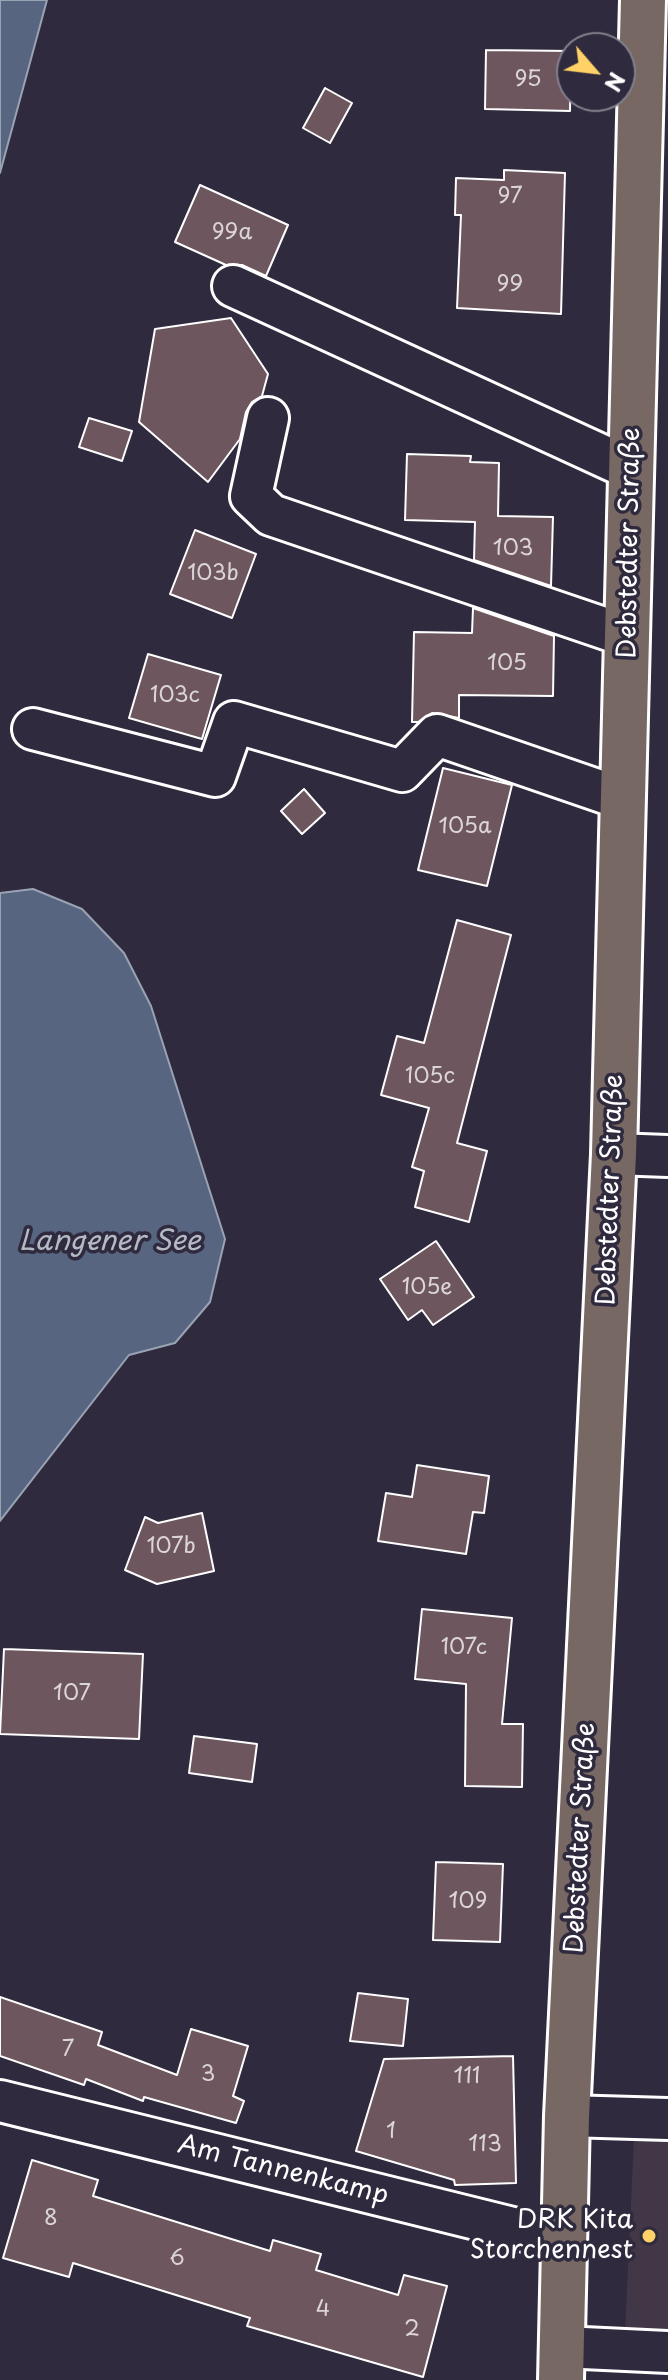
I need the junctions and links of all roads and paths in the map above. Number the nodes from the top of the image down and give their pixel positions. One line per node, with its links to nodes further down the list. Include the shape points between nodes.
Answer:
1 (643, 0): 4 (main road, Debstedter Straße)
2 (233, 286): 4 (street)
3 (268, 418): 5 (street, via 251,496 271,515)
4 (631, 469): 5 (main road, Debstedter Straße)
5 (627, 636): 7 (main road, Debstedter Straße)
6 (33, 729): 7 (street, via 215,776 234,722 402,771 437,735)
7 (623, 799): 8 (main road, Debstedter Straße)
8 (614, 1154): 9 (street); 11 (main road, Debstedter Straße)
9 (668, 1156)
10 (0, 2101): 13 (street, Am Tannenkamp)
11 (567, 2116): 12 (street); 13 (main road, Debstedter Straße)
12 (668, 2119)
13 (565, 2241): 15 (main road, Debstedter Straße)
14 (668, 2352): 15 (street)
15 (561, 2364)

